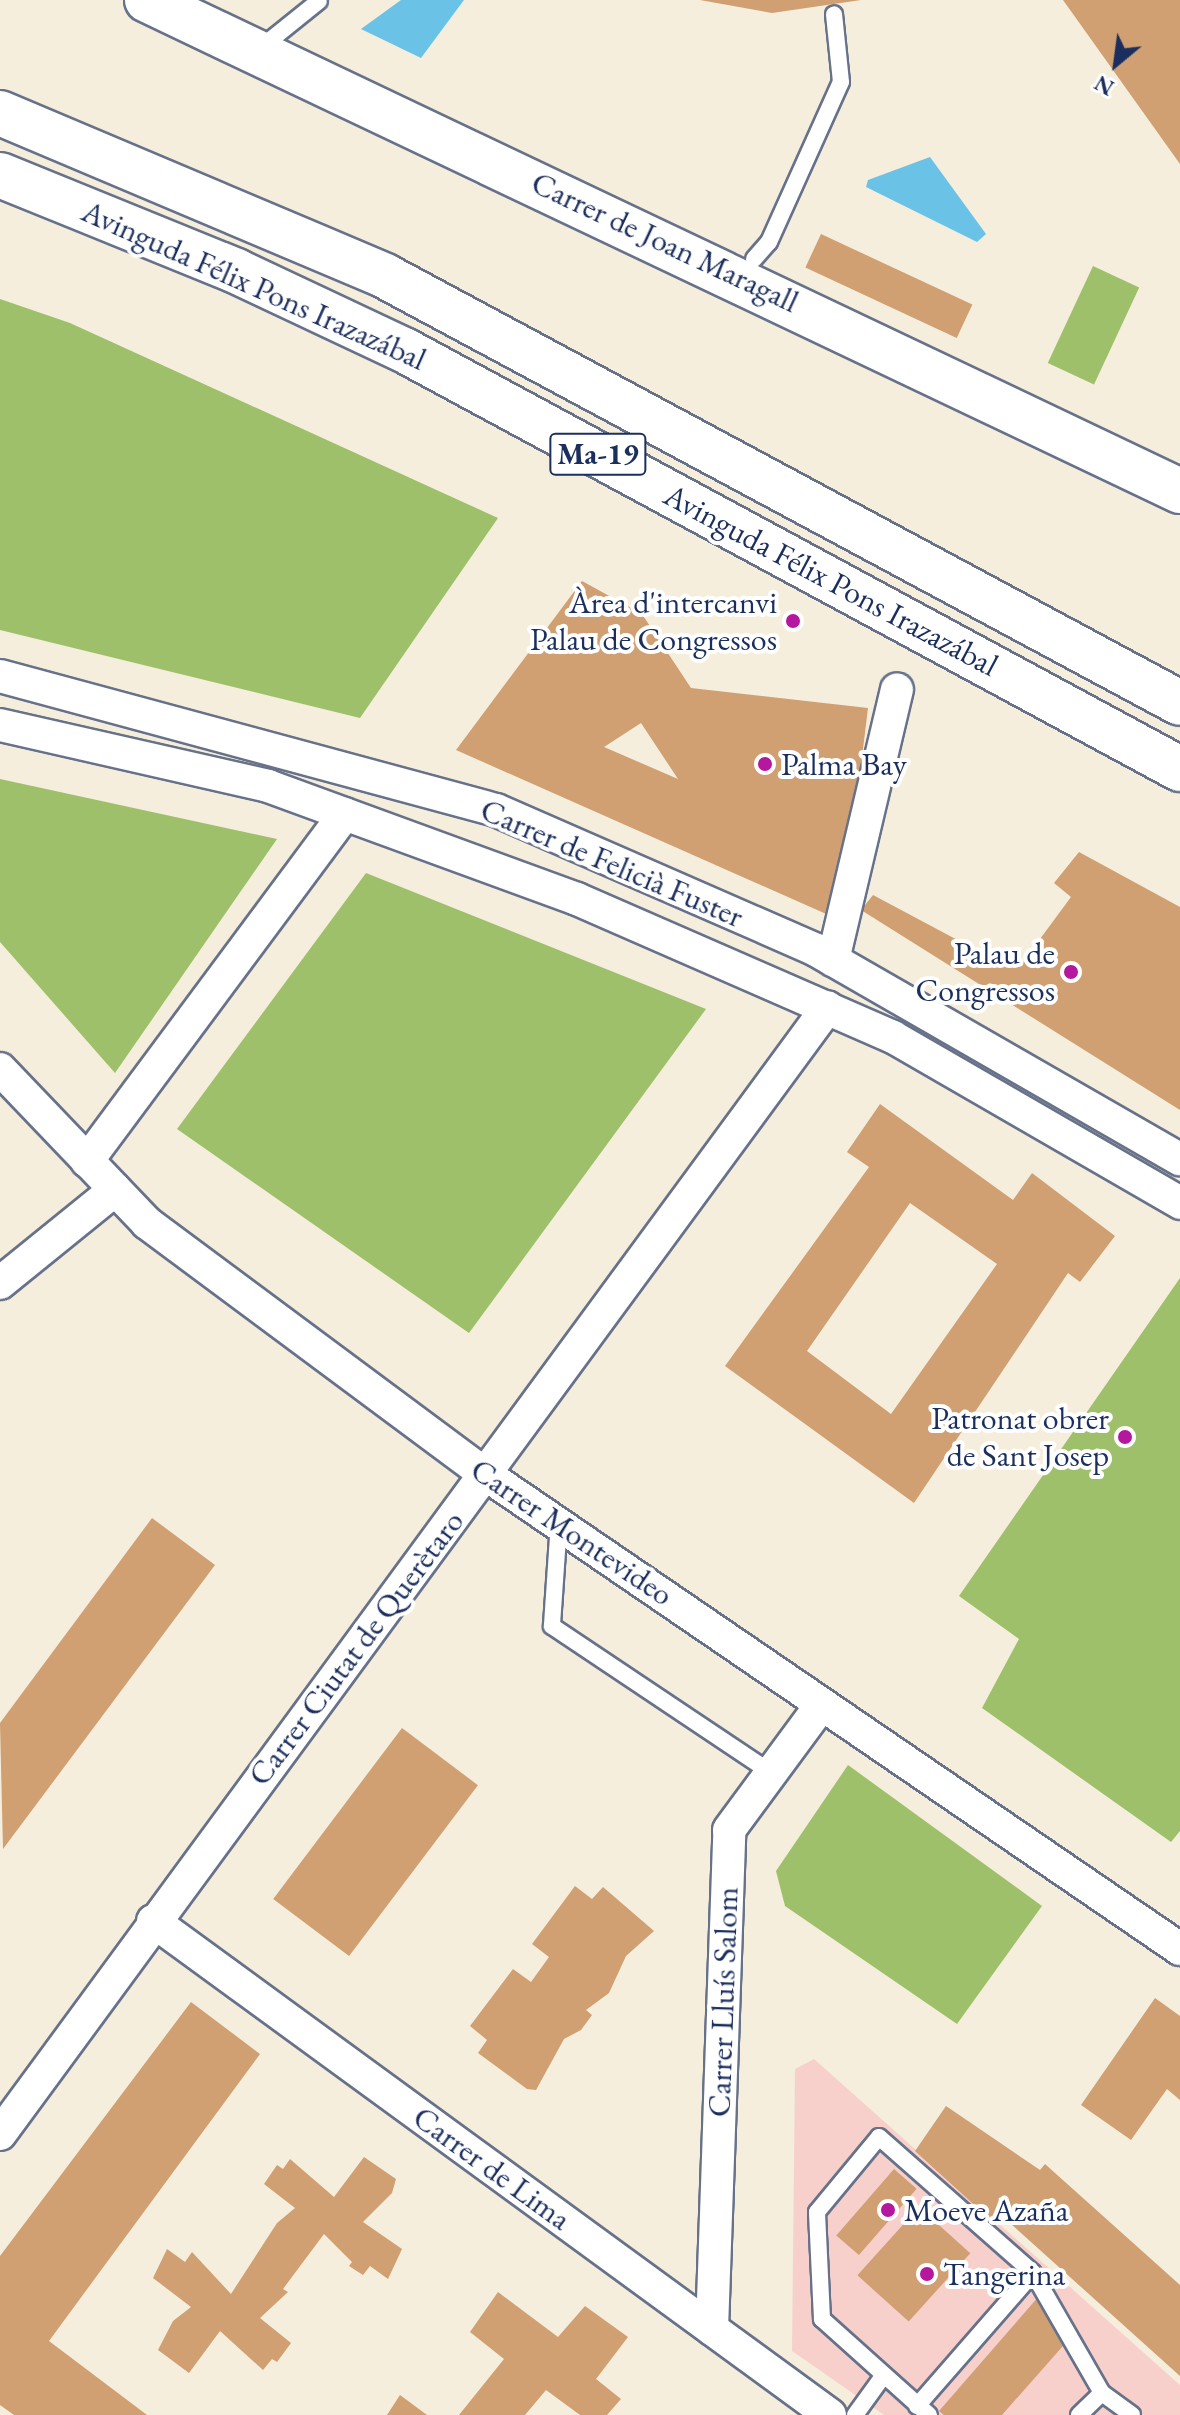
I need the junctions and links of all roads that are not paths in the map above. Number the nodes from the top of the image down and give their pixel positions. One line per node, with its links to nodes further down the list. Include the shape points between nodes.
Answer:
1 (147, 0): 4 (main road, Carrer de Joan Maragall)
2 (319, 1): 4 (lane)
3 (834, 14): 7 (lane, via 841,82 769,242)
4 (257, 51): 8 (main road, Carrer de Joan Maragall)
5 (0, 113): 11 (main road, Avinguda Félix Pons Irazazábal / Ma-19, via 385,276)
6 (0, 175): 13 (main road, Avinguda Félix Pons Irazazábal / Ma-19, via 236,271 404,350)
7 (754, 259)
8 (1180, 491)
9 (0, 676): 15 (street, Carrer de Felicià Fuster, via 496,810)
10 (897, 689): 15 (street)
11 (1180, 703)
12 (0, 725): 14 (street, Carrer de Felicià Fuster, via 268,786)
13 (1180, 769)
14 (345, 814): 16 (street, Carrer de Felicià Fuster, via 577,899); 19 (street)
15 (833, 960): 18 (street, Carrer de Felicià Fuster)
16 (828, 1007): 21 (street, Carrer de Felicià Fuster, via 893,1037); 23 (street, Carrer Ciutat de Querètaro)
17 (0, 1069): 19 (street, Carrer Montevideo)
18 (1180, 1159)
19 (87, 1161): 20 (street, Carrer Montevideo)
20 (115, 1190): 22 (street); 23 (street, Carrer Montevideo, via 147,1223)
21 (1180, 1203)
22 (0, 1283)
23 (485, 1474): 24 (street, Carrer Montevideo); 27 (street, Carrer Ciutat de Querètaro)
24 (559, 1519): 25 (street, Carrer Montevideo); 26 (lane, via 552,1626)
25 (821, 1705): 26 (street, Carrer Lluís Salom); 28 (street, Carrer Montevideo)
26 (770, 1772): 31 (street, Carrer Lluís Salom, via 729,1830)
27 (153, 1921): 29 (street, Carrer Ciutat de Querètaro); 31 (street, Carrer de Lima)
28 (1180, 1949)
29 (0, 2134)
30 (1033, 2273): 32 (lane, via 879,2137 817,2212 822,2319); 33 (lane); 34 (lane)
31 (712, 2329): 35 (street, Carrer de Lima)
32 (884, 2375): 34 (lane); 36 (lane)
33 (1102, 2393): 37 (lane); 38 (lane)
34 (923, 2410)
35 (830, 2415)
36 (855, 2415)
37 (1079, 2415)
38 (1132, 2415)

